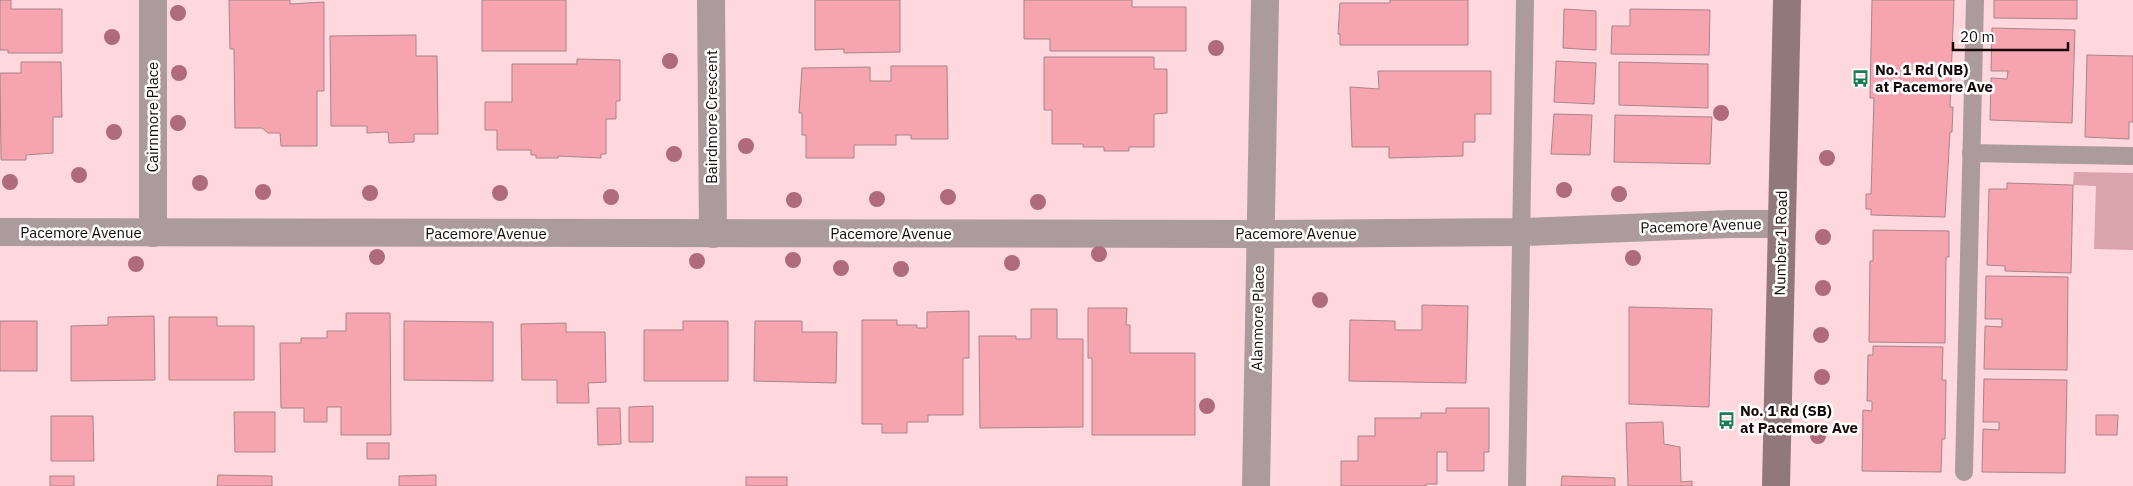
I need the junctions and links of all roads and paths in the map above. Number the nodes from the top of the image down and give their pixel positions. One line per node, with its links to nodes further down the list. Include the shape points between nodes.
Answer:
1 (153, 0): 12 (street, Cairnmore Place)
2 (711, 0): 13 (street, Bairdmore Crescent)
3 (1265, 0): 14 (street, Alanmore Place)
4 (1525, 0): 11 (lane)
5 (1787, 0): 9 (main road, Number 1 Road)
6 (1975, 0): 7 (lane)
7 (1971, 153): 8 (lane); 15 (lane)
8 (2133, 156)
9 (1782, 224): 11 (street, Pacemore Avenue); 18 (main road, Number 1 Road)
10 (0, 232): 12 (street, Pacemore Avenue)
11 (1521, 232): 14 (street, Pacemore Avenue); 17 (lane)
12 (153, 233): 13 (street, Pacemore Avenue)
13 (713, 234): 14 (street, Pacemore Avenue)
14 (1259, 234): 16 (street, Alanmore Place)
15 (1964, 472)
16 (1256, 486)
17 (1517, 486)
18 (1776, 486)

